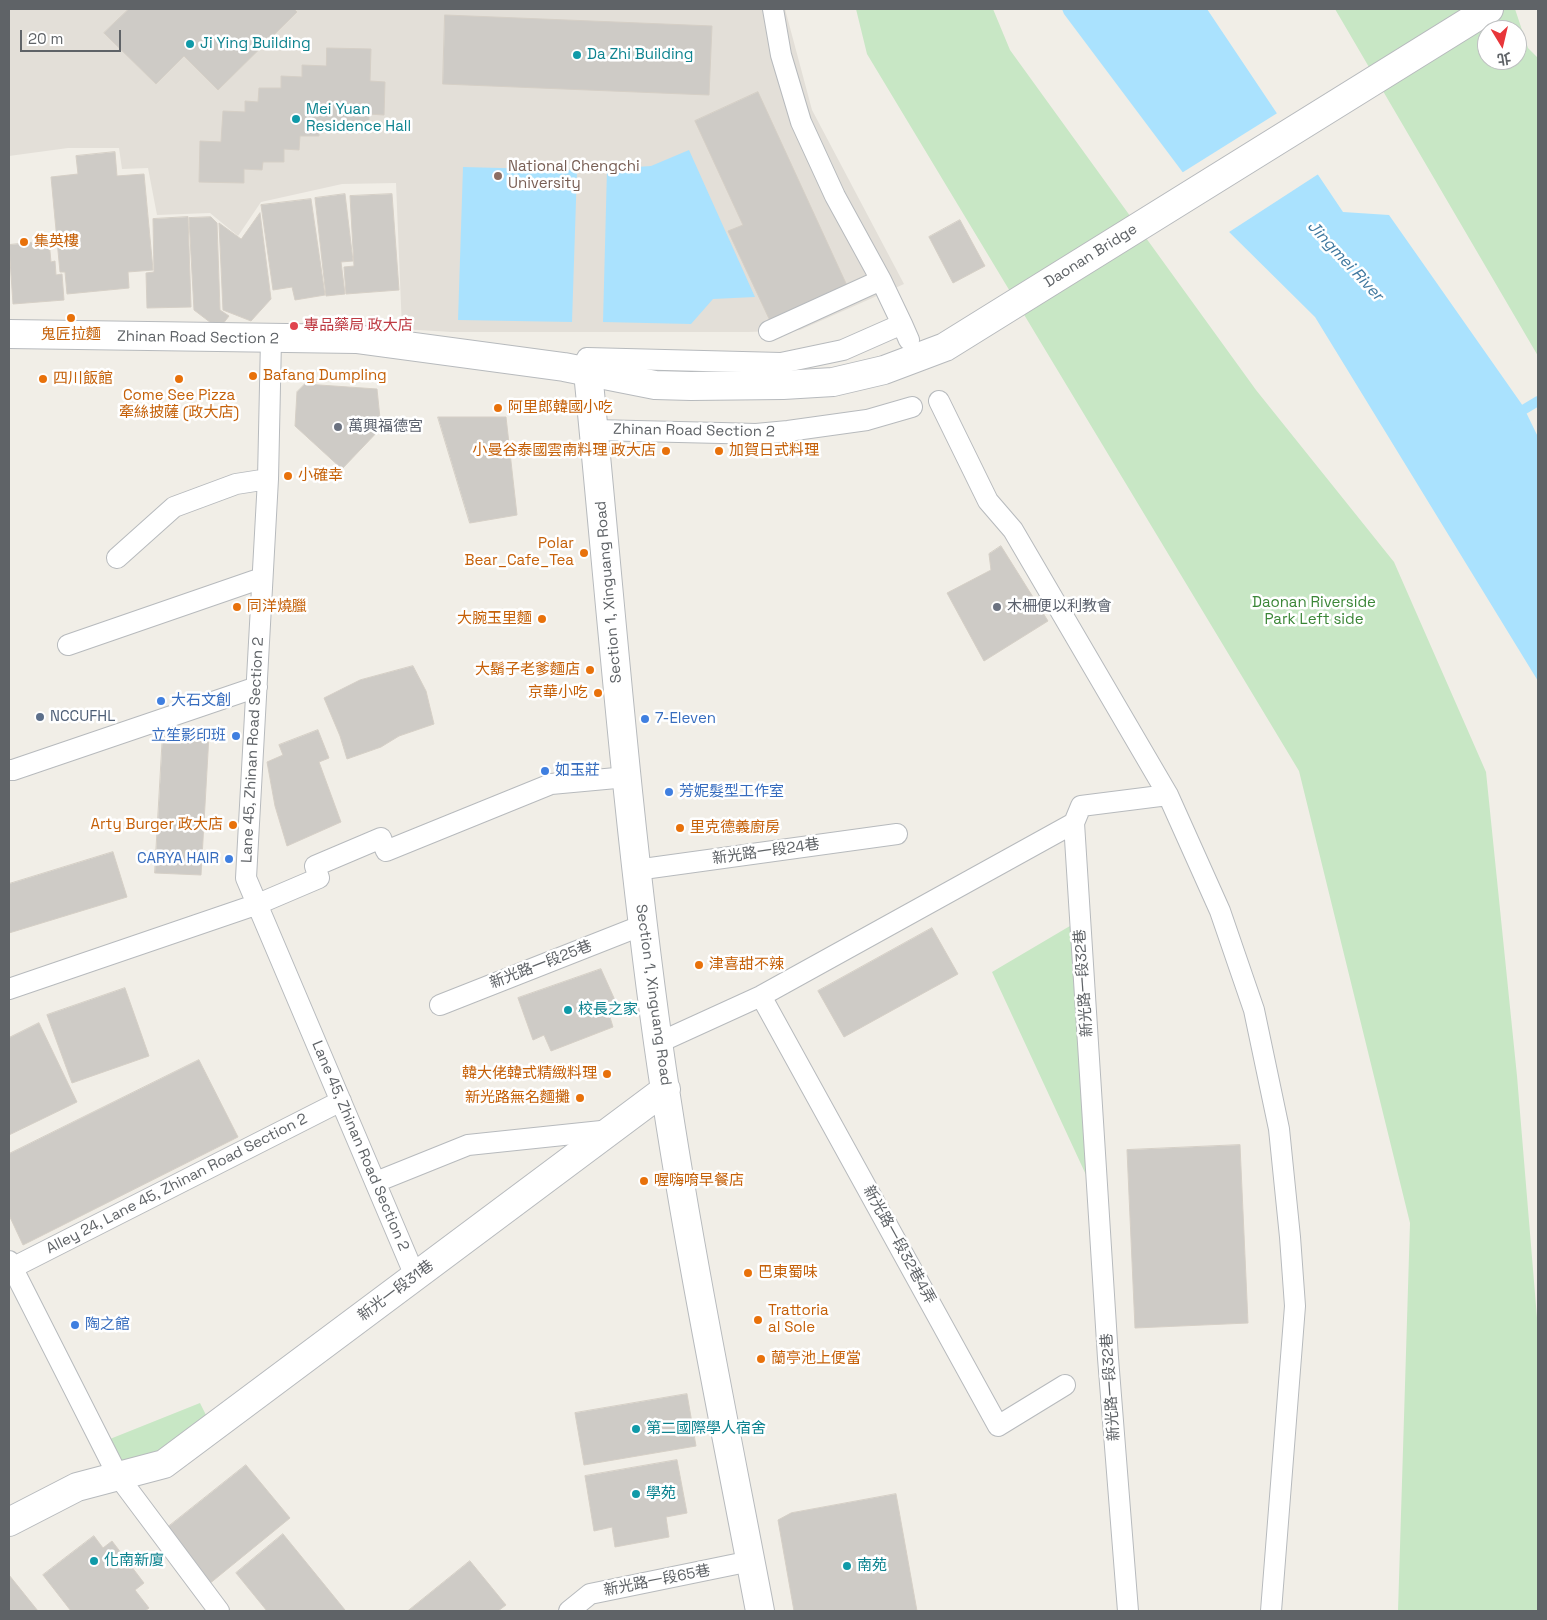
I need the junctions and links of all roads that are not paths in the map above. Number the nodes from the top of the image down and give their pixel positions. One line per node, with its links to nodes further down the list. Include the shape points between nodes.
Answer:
1 (772, 9): 3 (lane, via 781,55 801,122 835,196)
2 (1489, 9): 8 (street, Daonan Bridge, via 945,347 884,370 833,382)
3 (881, 280): 4 (lane); 7 (lane, via 906,332 781,363 587,358)
4 (769, 331)
5 (9, 334): 6 (street, Zhinan Road Section 2)
6 (271, 339): 7 (street, Zhinan Road Section 2, via 356,339); 12 (lane, Lane 45, Zhinan Road Section 2)
7 (588, 372): 8 (street, Zhinan Road Section 2); 11 (street, Section 1, Xinguang Road)
8 (655, 385)
9 (939, 401): 19 (lane, via 988,501 1013,530)
10 (912, 407): 11 (lane, Zhinan Road Section 2, via 867,420 764,433)
11 (594, 430): 18 (street, Section 1, Xinguang Road)
12 (268, 480): 13 (lane, via 236,484 174,507); 14 (lane, Lane 45, Zhinan Road Section 2)
13 (117, 558)
14 (262, 578): 15 (lane); 16 (lane, Lane 45, Zhinan Road Section 2)
15 (68, 645)
16 (257, 687): 17 (lane); 23 (lane, Lane 45, Zhinan Road Section 2, via 246,878)
17 (9, 770)
18 (627, 777): 22 (street, Section 1, Xinguang Road); 23 (lane, via 551,784 386,851 381,838 315,866 319,878)
19 (1168, 795): 20 (lane, via 1081,806); 43 (lane, via 1220,911 1254,1010 1279,1129 1295,1306)
20 (1074, 823): 26 (lane); 42 (lane, 新光路一段32巷, via 1108,1358)
21 (897, 834): 22 (lane, 新光路一段24巷)
22 (636, 870): 24 (street, Section 1, Xinguang Road)
23 (258, 904): 25 (lane); 30 (lane, Lane 45, Zhinan Road Section 2)
24 (643, 925): 27 (lane, 新光路一段25巷); 28 (street, Section 1, Xinguang Road)
25 (9, 989)
26 (761, 996): 28 (lane); 35 (lane, 新光路一段32巷4弄, via 998,1426)
27 (440, 1005)
28 (658, 1043): 29 (street, Section 1, Xinguang Road)
29 (666, 1089): 31 (street, 新光一段31巷); 38 (street, Section 1, Xinguang Road, via 699,1293)
30 (341, 1101): 32 (lane, Lane 45, Zhinan Road Section 2); 33 (lane, Alley 24, Lane 45, Zhinan Road Section 2)
31 (611, 1130): 32 (lane, via 468,1145); 34 (street, 新光一段31巷)
32 (376, 1182): 34 (lane, Lane 45, Zhinan Road Section 2)
33 (11, 1264): 36 (lane)
34 (415, 1276): 36 (street, 新光一段31巷, via 164,1464)
35 (1065, 1385)
36 (118, 1476): 37 (street, 新光一段31巷, via 77,1487); 39 (lane)
37 (9, 1522)
38 (751, 1562): 40 (lane, 新光路一段65巷, via 590,1594); 41 (street, Section 1, Xinguang Road)
39 (219, 1611)
40 (569, 1611)
41 (760, 1611)
42 (1128, 1611)
43 (1271, 1611)

